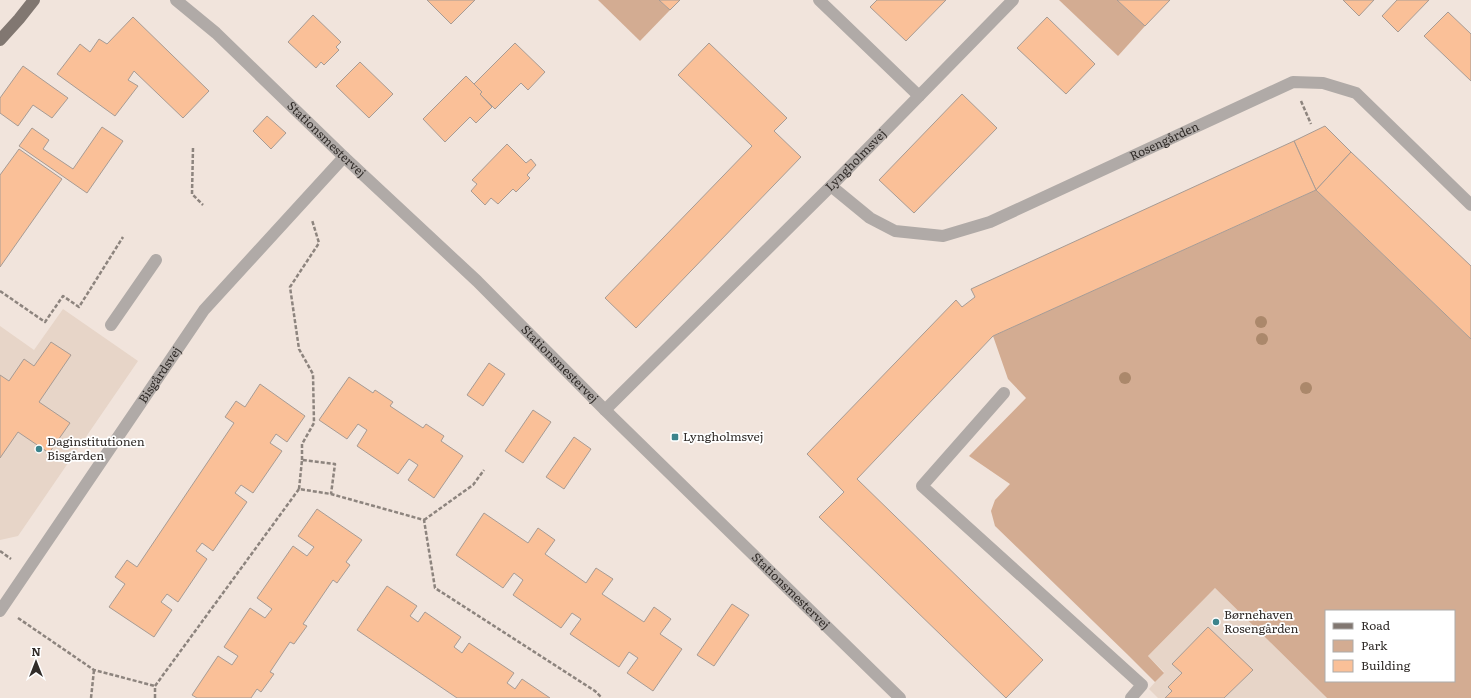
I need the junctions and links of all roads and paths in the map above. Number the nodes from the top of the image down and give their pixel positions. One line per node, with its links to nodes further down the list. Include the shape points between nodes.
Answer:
1 (34, 0): 7 (main road)
2 (176, 0): 6 (street, Stationsmestervej)
3 (189, 0): 6 (street, Stationsmestervej)
4 (819, 0): 8 (street)
5 (1013, 0): 8 (street, Lyngholmsvej)
6 (216, 33): 10 (street, Stationsmestervej)
7 (0, 40)
8 (919, 96): 11 (street, Lyngholmsvej)
9 (193, 148): 13 (path, via 192,194)
10 (344, 157): 12 (street, Bisgårdsvej); 20 (street, Stationsmestervej, via 477,281)
11 (831, 186): 14 (street, Rosengården, via 870,218 895,231 943,236 990,222 1293,82 1323,83 1356,92); 20 (street, Lyngholmsvej)
12 (305, 199): 21 (path, via 319,243 290,287 299,349 313,374 314,423 302,444); 26 (street, Bisgårdsvej, via 204,310)
13 (203, 205)
14 (1471, 205)
15 (123, 237): 17 (path, via 79,307 63,296 45,322)
16 (156, 260): 18 (street)
17 (0, 291)
18 (111, 325)
19 (1004, 393): 33 (street, via 922,486 1142,685)
20 (605, 410): 32 (street, Stationsmestervej)
21 (302, 460): 23 (path); 24 (path, via 334,464)
22 (484, 470): 25 (path, via 473,485)
23 (299, 489): 24 (path); 28 (path)
24 (331, 494): 25 (path)
25 (424, 520): 31 (path, via 435,588)
26 (1, 609): 27 (path)
27 (94, 670): 28 (path); 29 (path)
28 (155, 686): 30 (path)
29 (91, 698)
30 (155, 698)
31 (602, 698)
32 (900, 698)
33 (1131, 698)

